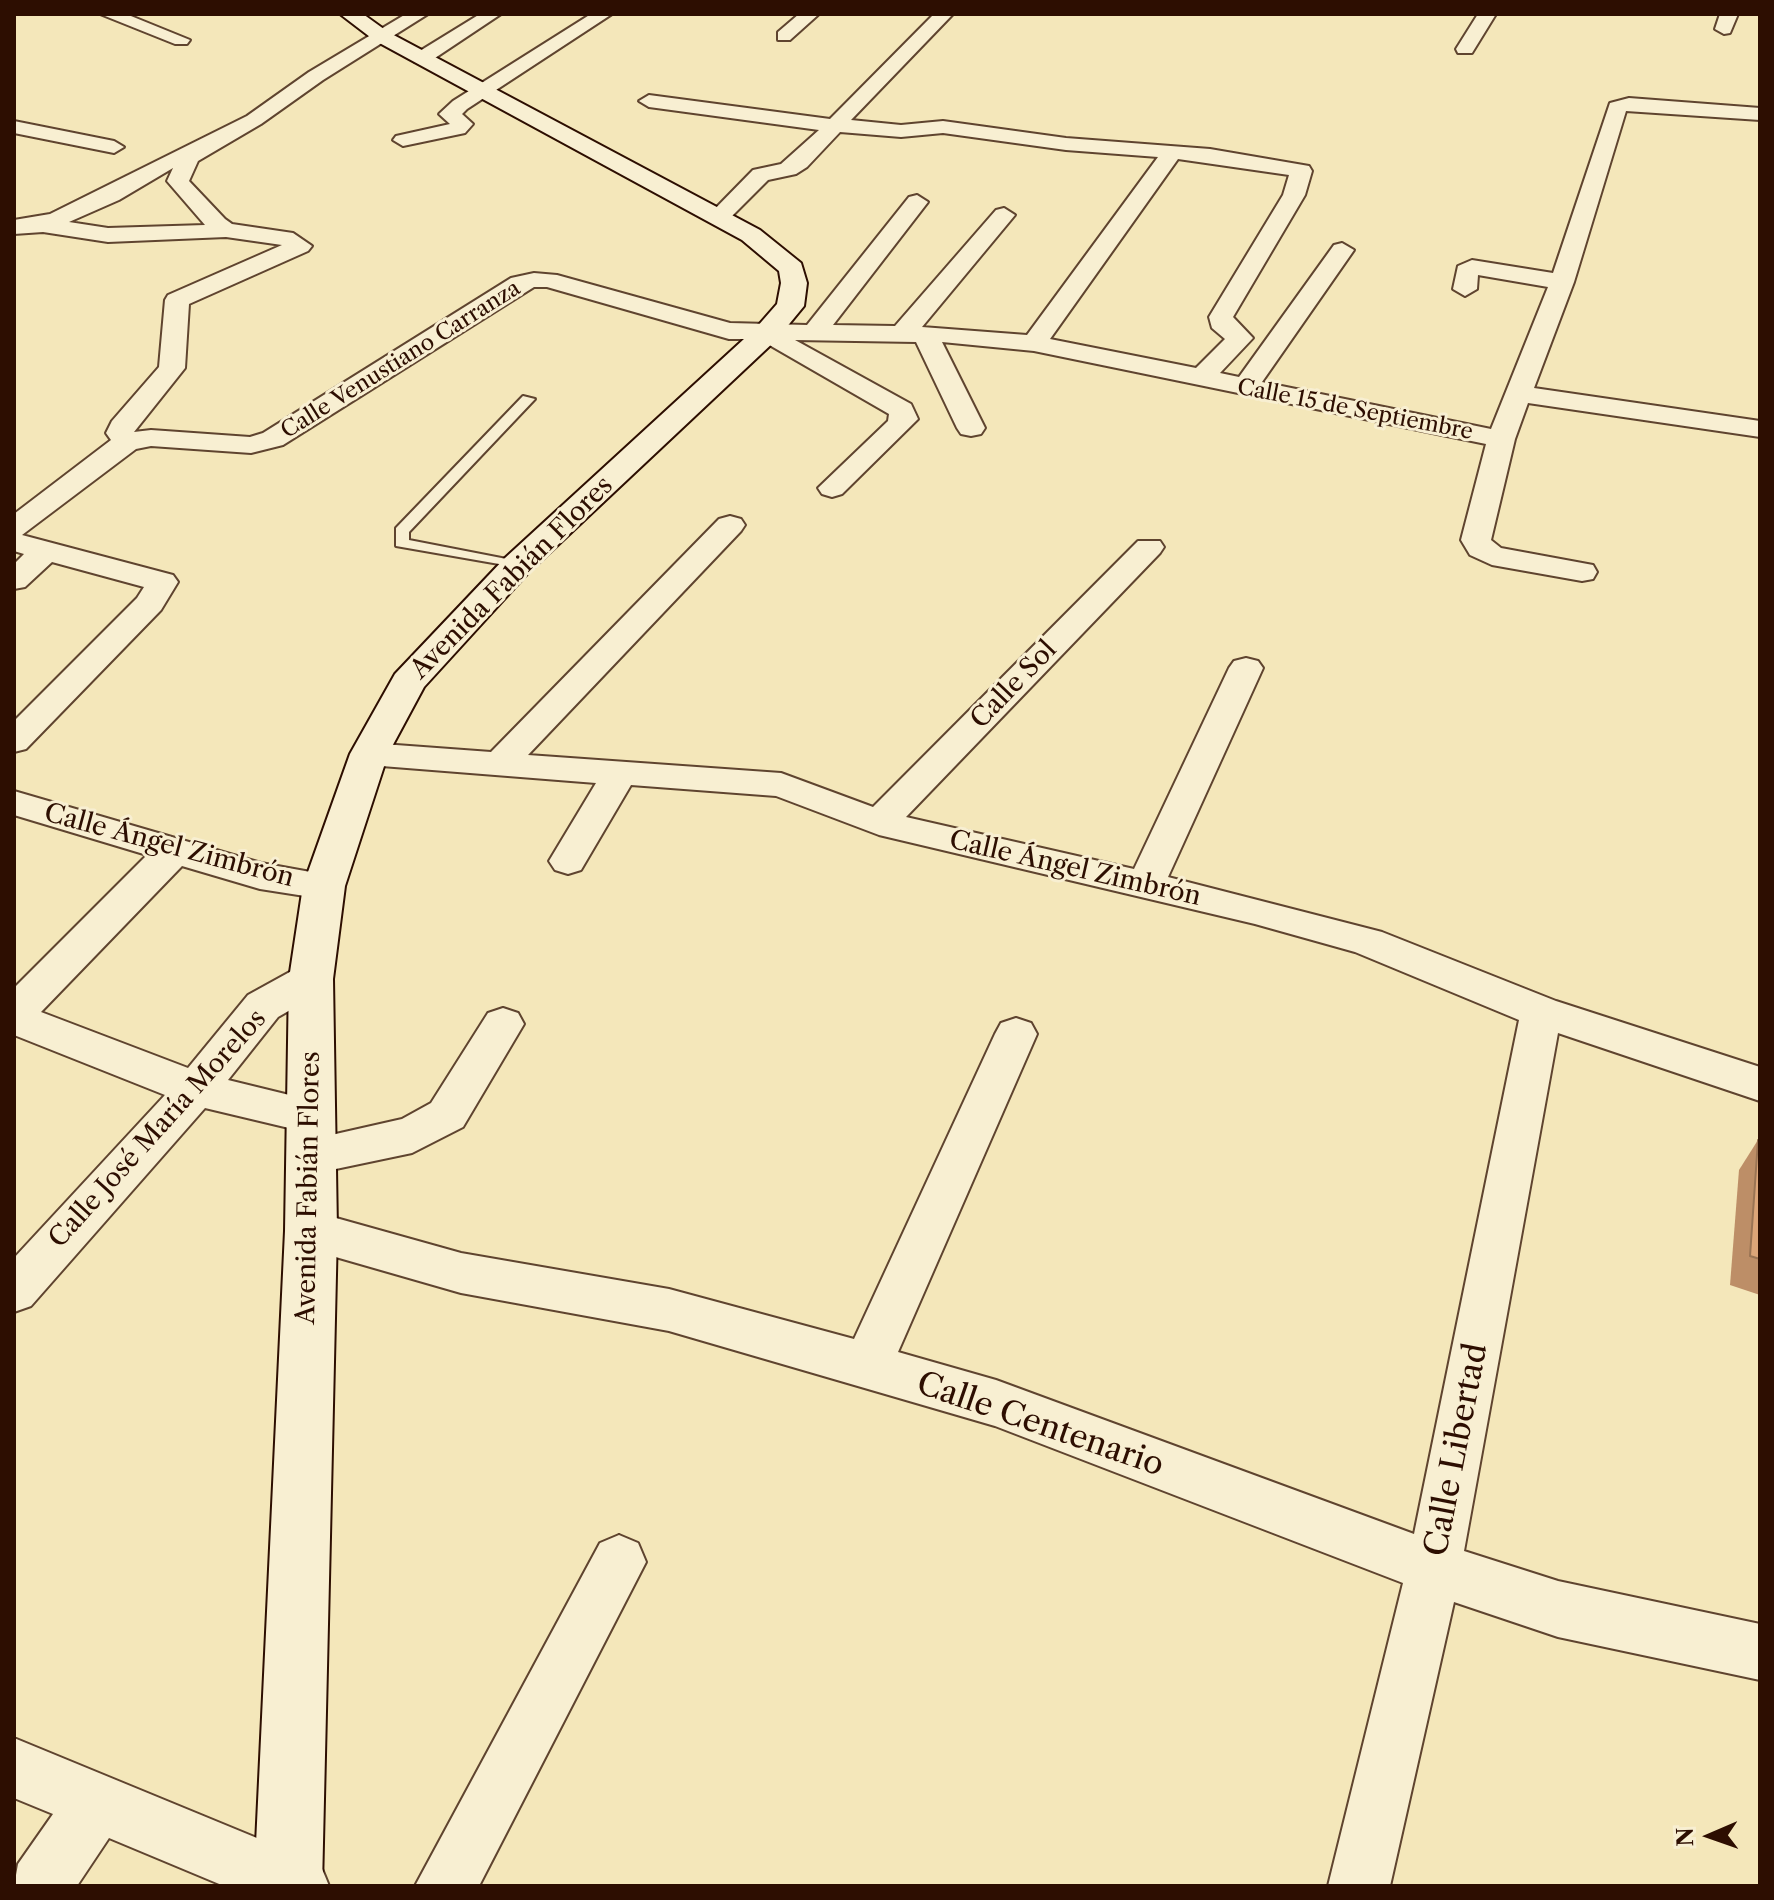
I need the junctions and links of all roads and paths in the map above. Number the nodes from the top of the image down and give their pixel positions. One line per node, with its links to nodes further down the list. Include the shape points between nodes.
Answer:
1 (109, 14): 10 (street)
2 (419, 14): 8 (street)
3 (492, 14): 12 (street)
4 (603, 14): 13 (street)
5 (810, 14): 9 (street)
6 (944, 14): 16 (street)
7 (1487, 14): 11 (street)
8 (365, 25): 12 (main road, Avenida Fabián Flores); 20 (street, via 254,120)
9 (784, 36)
10 (181, 40)
11 (1465, 49)
12 (422, 58): 13 (main road, Avenida Fabián Flores)
13 (482, 91): 18 (street, via 449,114 463,124 458,129); 24 (main road, Avenida Fabián Flores)
14 (649, 101): 16 (street)
15 (1760, 114): 29 (street, Calle 15 de Septiembre, via 1617,107)
16 (833, 125): 21 (street, via 901,131 943,127); 24 (street, via 799,162 761,175)
17 (14, 127): 19 (street)
18 (403, 140)
19 (114, 147)
20 (193, 152): 25 (street); 27 (street, via 178,181)
21 (1172, 153): 34 (street); 35 (street, via 1257,162 1302,174 1221,317 1221,323 1240,338)
22 (917, 202): 32 (street)
23 (1004, 215): 33 (street)
24 (718, 217): 31 (main road, Avenida Fabián Flores, via 751,235 792,269 790,306)
25 (43, 225): 26 (street); 27 (street, via 108,235)
26 (14, 227)
27 (226, 230): 42 (street, via 285,238 300,246 177,300 172,368 126,421 120,433)
28 (1342, 250): 36 (street)
29 (1562, 282): 30 (street, via 1472,267 1466,271); 37 (street, Calle 15 de Septiembre)
30 (1465, 289)
31 (766, 334): 32 (street, Calle 15 de Septiembre); 42 (street, Calle Venustiano Carranza, via 729,331 534,280 520,283 273,439 251,445 151,438); 43 (street, via 901,410 904,419 898,427); 49 (main road, Avenida Fabián Flores)
32 (813, 334): 33 (street, Calle 15 de Septiembre)
33 (914, 334): 34 (street, Calle 15 de Septiembre); 39 (street)
34 (1034, 343): 35 (street, Calle 15 de Septiembre)
35 (1200, 379): 36 (street, Calle 15 de Septiembre)
36 (1245, 388): 41 (street, Calle 15 de Septiembre)
37 (1519, 394): 40 (street); 41 (street, Calle 15 de Septiembre)
38 (528, 399): 49 (lane, via 401,531 401,543)
39 (971, 428)
40 (1760, 429)
41 (1501, 439): 50 (street, via 1476,540 1481,549 1492,556)
42 (127, 442): 45 (street)
43 (832, 488)
44 (730, 525): 55 (street)
45 (14, 528)
46 (14, 542): 48 (street)
47 (1149, 547): 58 (street, Calle Sol)
48 (45, 552): 51 (street); 53 (street, via 162,582 150,603)
49 (517, 565): 54 (main road, Avenida Fabián Flores, via 408,682)
50 (1582, 572)
51 (14, 580)
52 (1246, 668): 61 (street)
53 (14, 741)
54 (369, 754): 55 (street, Calle Ángel Zimbrón); 62 (main road, Avenida Fabián Flores)
55 (500, 763): 56 (street, Calle Ángel Zimbrón)
56 (620, 773): 58 (street, Calle Ángel Zimbrón, via 781,785); 60 (street)
57 (14, 803): 59 (street, Calle Ángel Zimbrón)
58 (879, 823): 61 (street, Calle Ángel Zimbrón)
59 (174, 851): 62 (street, Calle Ángel Zimbrón, via 260,876); 65 (street)
60 (568, 861)
61 (1145, 885): 64 (street, Calle Ángel Zimbrón, via 1368,942)
62 (324, 886): 63 (main road, Avenida Fabián Flores)
63 (311, 979): 69 (street, Calle José María Morelos, via 263,1006); 70 (main road, Avenida Fabián Flores)
64 (1541, 1012): 68 (street, Calle Ángel Zimbrón); 75 (street, Calle Libertad)
65 (14, 1016): 69 (street)
66 (503, 1024): 70 (street, via 447,1115 412,1135)
67 (1016, 1034): 73 (street)
68 (1760, 1084)
69 (196, 1089): 70 (street); 72 (street, Calle José María Morelos)
70 (311, 1136): 71 (main road, Avenida Fabián Flores)
71 (311, 1231): 73 (street, Calle Centenario, via 461,1273 669,1310); 79 (main road, Avenida Fabián Flores)
72 (14, 1291)
73 (866, 1368): 75 (street, Calle Centenario, via 996,1403)
74 (619, 1562): 81 (street)
75 (1434, 1568): 76 (street, Calle Centenario, via 1558,1609); 82 (street, Calle Libertad)
76 (1760, 1652)
77 (14, 1768): 78 (street)
78 (97, 1803): 79 (street); 80 (street)
79 (291, 1885)
80 (40, 1886)
81 (446, 1886)
82 (1359, 1886)

